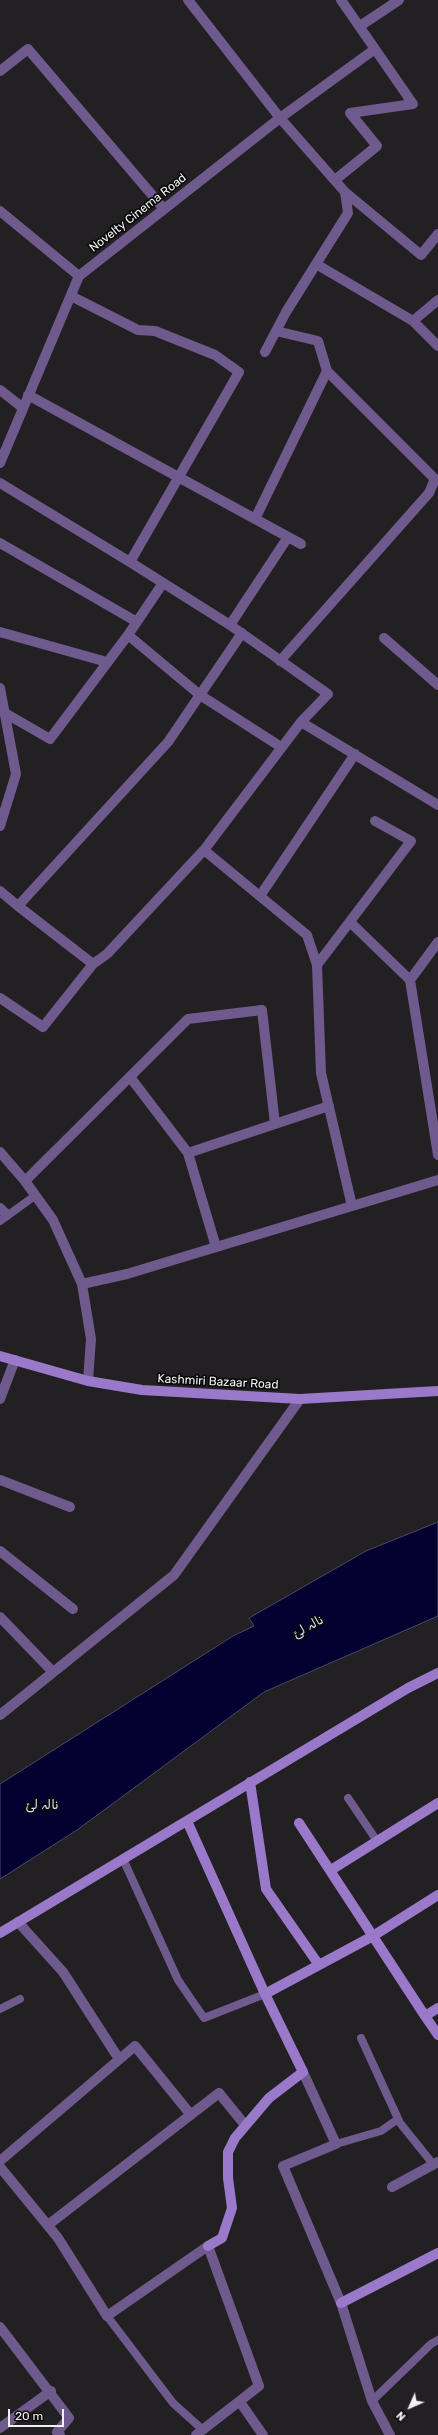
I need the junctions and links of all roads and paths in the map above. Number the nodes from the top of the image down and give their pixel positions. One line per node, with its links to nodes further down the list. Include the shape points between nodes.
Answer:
1 (188, 0): 7 (street)
2 (341, 0): 4 (street)
3 (399, 0): 4 (street)
4 (360, 26): 5 (street)
5 (375, 49): 7 (street, Novelty Cinema Road); 8 (street, via 413,104 350,113 377,146)
6 (0, 71): 10 (street, via 28,49)
7 (280, 118): 8 (street); 10 (street, Novelty Cinema Road)
8 (335, 180): 9 (street)
9 (346, 192): 12 (street, via 421,255); 13 (street, via 348,213)
10 (164, 209): 14 (street, Novelty Cinema Road)
11 (0, 211): 14 (street)
12 (438, 234)
13 (316, 264): 17 (street); 18 (street)
14 (79, 276): 15 (street, Novelty Cinema Road)
15 (71, 296): 23 (street, Novelty Cinema Road); 26 (street, via 138,330 155,331 215,355 239,372)
16 (438, 300): 17 (street)
17 (413, 321): 19 (street)
18 (276, 331): 20 (street); 21 (street, via 318,341)
19 (438, 346)
20 (265, 352)
21 (327, 371): 28 (street); 40 (street, via 435,479 429,494)
22 (0, 390): 24 (street)
23 (28, 395): 24 (street, Novelty Cinema Road); 26 (street)
24 (23, 408): 25 (street, Novelty Cinema Road)
25 (0, 462)
26 (179, 477): 28 (street); 32 (street)
27 (0, 483): 32 (street)
28 (255, 519): 29 (street)
29 (288, 537): 31 (street); 35 (street)
30 (0, 543): 34 (street)
31 (301, 544)
32 (130, 562): 33 (street)
33 (163, 583): 34 (street); 35 (street)
34 (137, 622): 38 (street)
35 (230, 625): 37 (street)
36 (0, 632): 41 (street)
37 (242, 633): 40 (street); 44 (street)
38 (128, 635): 41 (street); 44 (street)
39 (384, 638): 42 (street)
40 (280, 661): 46 (street, via 328,694)
41 (107, 662): 45 (street, via 50,739)
42 (438, 685)
43 (0, 688): 45 (street)
44 (200, 695): 47 (street); 55 (street, via 168,742)
45 (5, 713): 51 (street, via 16,774)
46 (301, 722): 47 (street); 48 (street)
47 (281, 747): 52 (street)
48 (355, 754): 49 (street); 54 (street)
49 (438, 805)
50 (374, 821): 56 (street, via 411,841)
51 (0, 826)
52 (204, 850): 54 (street); 58 (street, via 107,954)
53 (0, 891): 55 (street)
54 (260, 896): 59 (street, via 307,935)
55 (18, 906): 58 (street)
56 (350, 922): 59 (street); 60 (street)
57 (438, 942): 60 (street)
58 (94, 964): 61 (street, via 43,1027)
59 (317, 965): 63 (street, via 321,1073)
60 (410, 980): 67 (street)
61 (0, 998)
62 (130, 1077): 64 (street, via 188,1019 262,1010); 66 (street); 69 (street)
63 (329, 1106): 64 (street); 71 (street)
64 (275, 1124): 66 (street)
65 (0, 1152): 69 (street)
66 (188, 1153): 73 (street)
67 (438, 1155)
68 (438, 1180): 71 (street)
69 (25, 1181): 70 (street)
70 (36, 1195): 72 (lane); 74 (street, via 53,1220)
71 (352, 1206): 73 (street)
72 (2, 1214)
73 (216, 1247): 74 (street, via 127,1274)
74 (82, 1284): 77 (street, via 91,1339)
75 (0, 1356): 76 (street, Kashmiri Bazaar Road)
76 (15, 1360): 77 (street, Kashmiri Bazaar Road); 79 (street)
77 (88, 1381): 80 (street, Kashmiri Bazaar Road, via 142,1390)
78 (438, 1391): 80 (street, Kashmiri Bazaar Road)
79 (0, 1399)
80 (300, 1399): 86 (street, via 174,1575)
81 (0, 1480): 82 (street)
82 (70, 1507)
83 (0, 1551): 84 (street)
84 (73, 1609)
85 (0, 1617): 86 (street)
86 (54, 1672): 88 (street)
87 (438, 1673): 89 (street, via 408,1688)
88 (0, 1715)
89 (250, 1782): 92 (street); 101 (street, via 266,1889)
90 (348, 1798): 94 (lane)
91 (438, 1803): 94 (street)
92 (187, 1821): 95 (street); 102 (street)
93 (299, 1824): 96 (street)
94 (376, 1841): 96 (street)
95 (123, 1859): 98 (street); 102 (lane, via 178,1980 204,2018)
96 (330, 1870): 100 (street)
97 (438, 1895): 100 (street)
98 (18, 1922): 99 (street); 109 (street, via 63,1972)
99 (0, 1932)
100 (373, 1936): 101 (street); 106 (street)
101 (319, 1965): 102 (street)
102 (265, 1994): 110 (street)
103 (20, 1999): 105 (lane)
104 (438, 2008): 106 (street)
105 (0, 2009)
106 (425, 2016): 107 (street)
107 (438, 2035)
108 (361, 2038): 112 (lane)
109 (119, 2059): 111 (street, via 135,2046); 115 (street)
110 (303, 2072): 113 (street, via 269,2098); 114 (street)
111 (190, 2115): 113 (street, via 219,2093); 119 (street)
112 (398, 2119): 114 (lane, via 381,2131); 116 (lane)
113 (245, 2125): 120 (street, via 228,2152 232,2208 222,2238)
114 (336, 2144): 122 (street, via 284,2166)
115 (0, 2161)
116 (436, 2163): 118 (street)
117 (0, 2167): 119 (street)
118 (392, 2187)
119 (48, 2225): 123 (street)
120 (208, 2246): 123 (street); 128 (street, via 260,2386)
121 (438, 2253): 122 (street)
122 (341, 2303): 127 (street)
123 (108, 2316): 130 (lane)
124 (0, 2327): 126 (street)
125 (438, 2340): 127 (lane)
126 (51, 2391): 129 (street); 131 (street, via 69,2418 57,2432)
127 (372, 2401): 133 (street)
128 (240, 2402): 130 (street); 132 (street)
129 (0, 2428)
130 (200, 2433)
131 (60, 2435)
132 (263, 2435)
133 (390, 2435)

